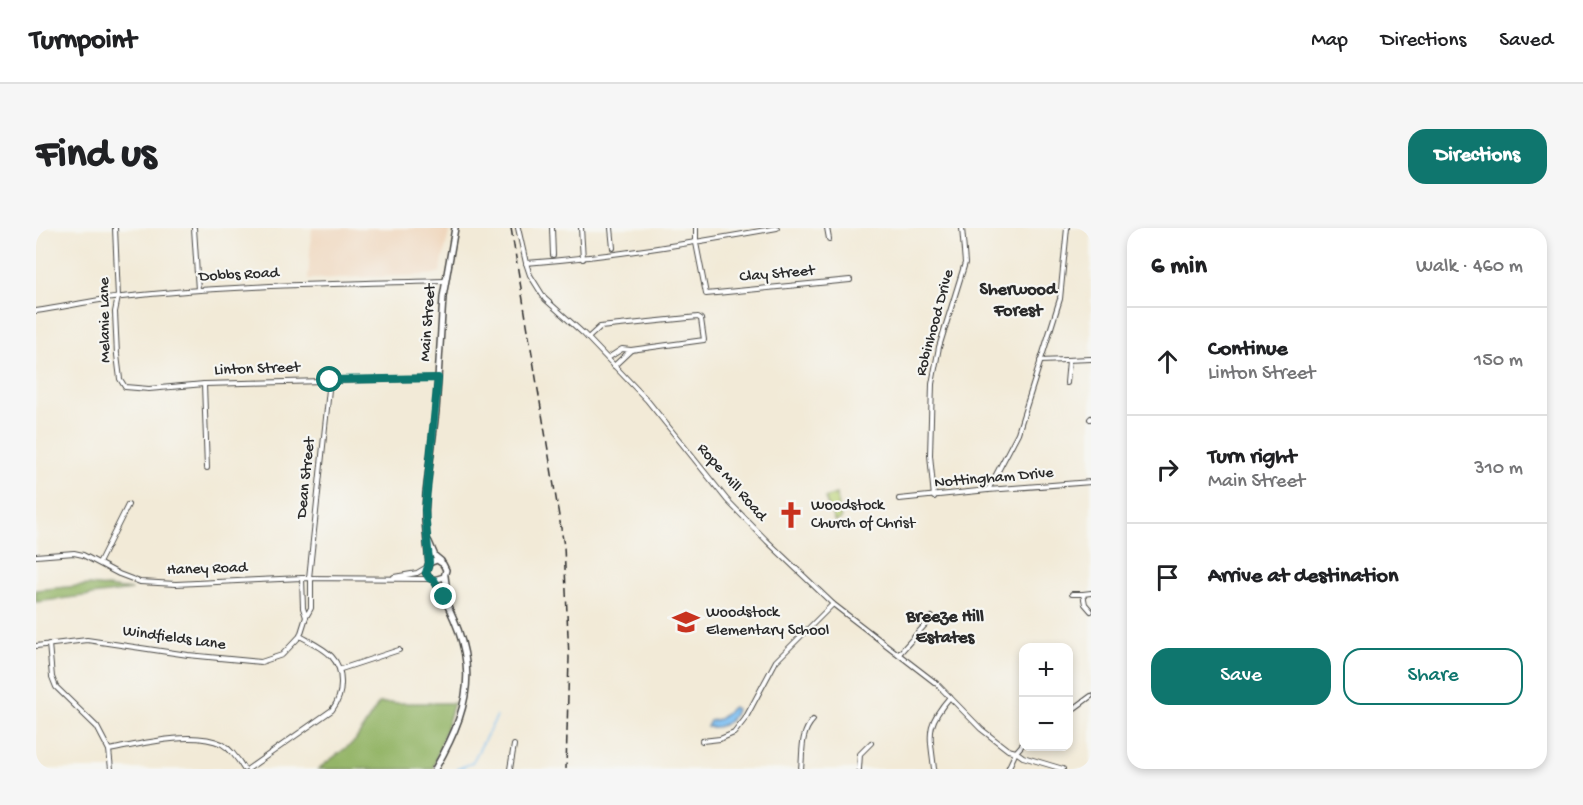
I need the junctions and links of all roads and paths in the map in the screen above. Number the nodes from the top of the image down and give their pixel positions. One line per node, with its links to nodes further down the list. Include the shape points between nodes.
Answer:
1 (115, 228): 22 (street, Melanie Lane)
2 (194, 228): 21 (street)
3 (455, 228): 20 (main road, Main Street)
4 (518, 228): 18 (street, Rope Mill Road)
5 (552, 228): 16 (street)
6 (581, 228): 17 (street)
7 (611, 228): 15 (street)
8 (696, 228): 14 (street)
9 (777, 228): 14 (street)
10 (827, 228): 13 (street)
11 (962, 228): 39 (street, Robinhood Drive, via 964,264 932,384 930,455)
12 (1067, 228): 29 (street, via 1060,299)
13 (829, 239)
14 (696, 243): 17 (street); 19 (street, Clay Street, via 706,294)
15 (613, 248)
16 (553, 255)
17 (583, 259): 18 (street)
18 (526, 263): 24 (street, Rope Mill Road, via 545,299)
19 (850, 280)
20 (445, 281): 21 (street, Dobbs Road); 31 (main road, Main Street)
21 (198, 290): 22 (street, Dobbs Road)
22 (118, 297): 23 (street, Dobbs Road); 35 (street, Melanie Lane, via 115,312 120,379 125,387)
23 (36, 311)
24 (588, 338): 25 (street, via 600,327 701,319 704,340); 26 (street, Rope Mill Road)
25 (631, 350): 26 (street, via 622,349); 30 (street)
26 (608, 358): 30 (street, Rope Mill Road)
27 (1091, 359): 28 (street)
28 (1069, 360): 29 (street); 33 (street)
29 (1040, 361): 38 (street, via 1018,433)
30 (614, 366): 55 (street, Rope Mill Road, via 647,400 727,500)
31 (438, 378): 32 (street, Linton Street); 42 (main road, Main Street)
32 (330, 380): 34 (street, Linton Street); 49 (street, Dean Street)
33 (1067, 383)
34 (204, 384): 35 (street, Linton Street); 36 (street)
35 (149, 389)
36 (207, 468)
37 (1091, 483): 38 (street, Nottingham Drive)
38 (988, 490): 39 (street, Nottingham Drive)
39 (934, 496): 40 (street, Nottingham Drive)
40 (898, 499)
41 (128, 505): 45 (street)
42 (426, 531): 44 (main road, Main Street, via 435,556); 46 (main road, Main Street)
43 (36, 556): 45 (street, Haney Road, via 74,553)
44 (442, 562): 46 (main road); 47 (main road, Main Street)
45 (99, 563): 48 (street, Haney Road, via 140,582)
46 (428, 565): 50 (street, Haney Road, via 417,573); 51 (main road, Main Street, via 426,573)
47 (445, 576): 51 (main road); 56 (main road, Main Street)
48 (302, 578): 49 (street, Haney Road); 58 (street)
49 (310, 578): 50 (street, Haney Road); 58 (street, Dean Street, via 311,608)
50 (386, 578): 51 (street, Haney Road)
51 (432, 579): 56 (main road, Main Street)
52 (1091, 593): 54 (street)
53 (1072, 594): 54 (street)
54 (1083, 594): 57 (street)
55 (833, 604): 64 (street, Rope Mill Road); 70 (street, via 776,661 734,733)
56 (449, 607): 78 (main road, Main Street, via 463,647 466,688 457,728)
57 (1091, 611)
58 (306, 617): 60 (street, Dean Street)
59 (932, 617): 64 (street)
60 (300, 636): 61 (street, Windfields Lane, via 282,655 261,662 87,640); 65 (street, via 324,649)
61 (49, 644): 62 (street, Windfields Lane); 74 (street, via 56,687 97,727)
62 (36, 646)
63 (399, 650): 65 (street)
64 (899, 654): 67 (street, Rope Mill Road)
65 (340, 669): 77 (street, via 340,694 332,710)
66 (1091, 696): 68 (street)
67 (950, 697): 75 (street, Rope Mill Road, via 981,729); 82 (street, via 932,723)
68 (1073, 709)
69 (813, 720): 80 (street, via 805,728)
70 (702, 741)
71 (871, 743): 81 (street, via 860,754)
72 (514, 745): 79 (street)
73 (1019, 749): 75 (street)
74 (109, 750): 76 (street); 77 (street, via 159,741 211,740 224,745)
75 (1016, 752): 83 (street); 84 (street, Rope Mill Road)
76 (111, 769)
77 (246, 769)
78 (436, 769)
79 (510, 769)
80 (801, 769)
81 (859, 769)
82 (934, 769)
83 (1008, 769)
84 (1063, 769)

